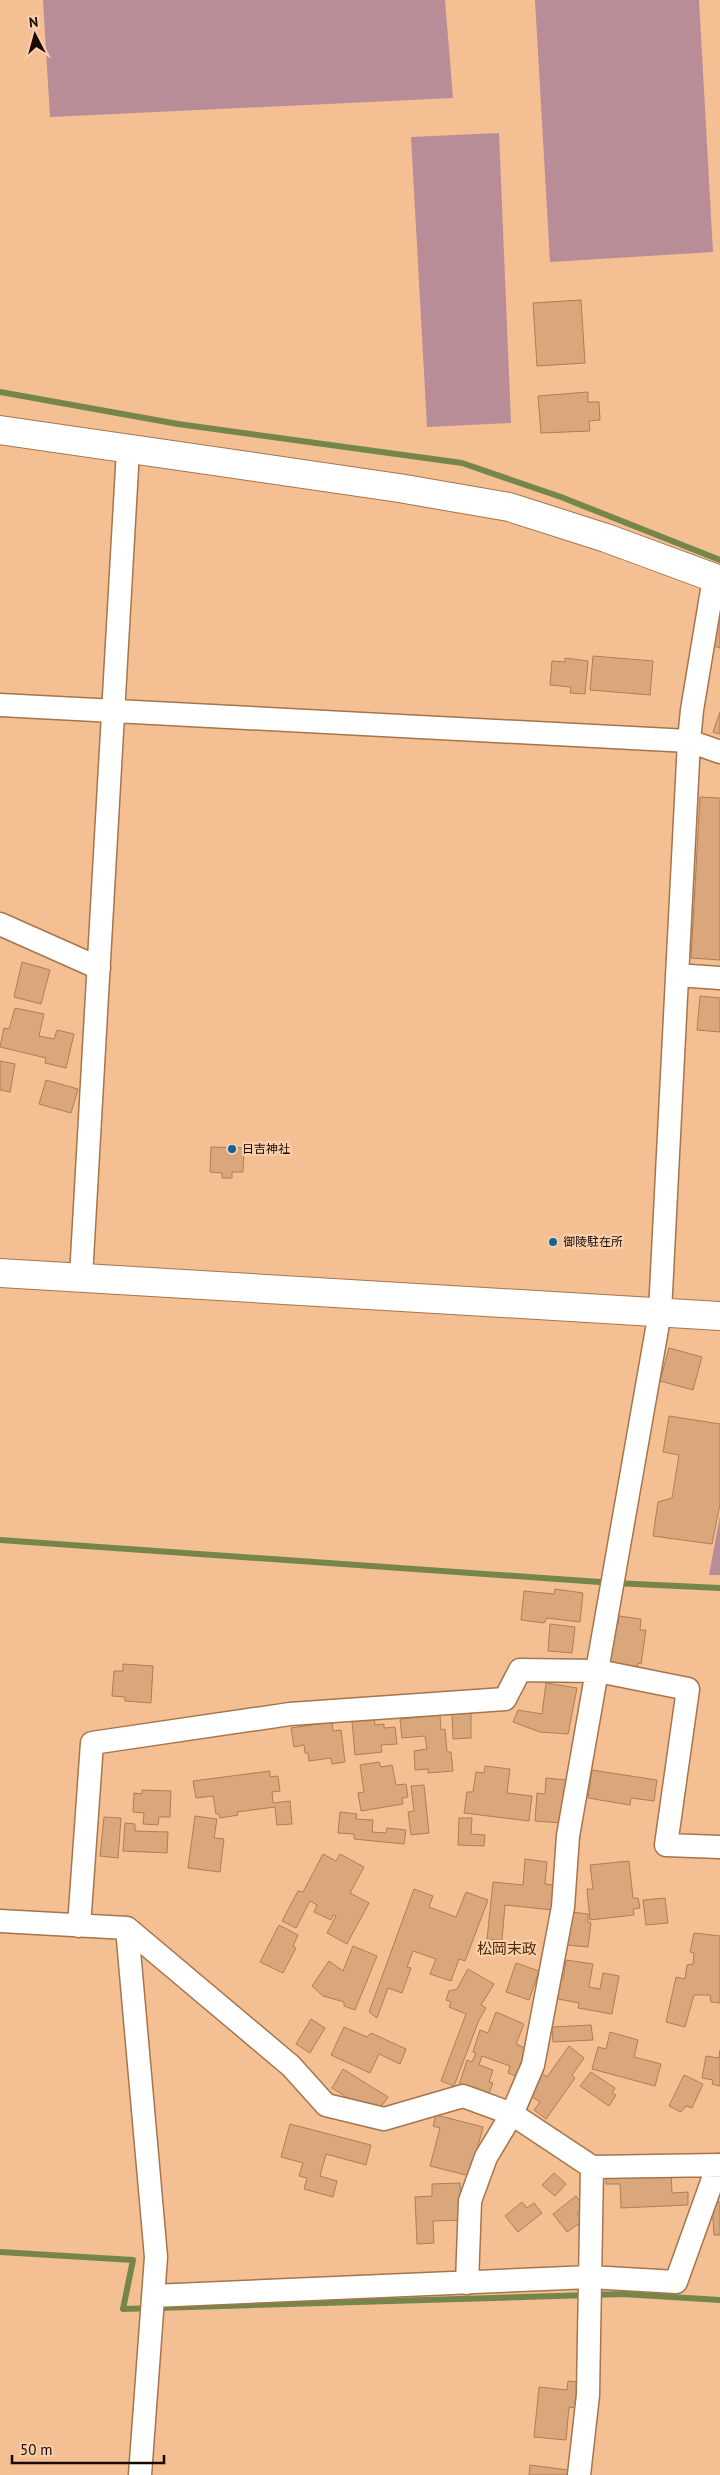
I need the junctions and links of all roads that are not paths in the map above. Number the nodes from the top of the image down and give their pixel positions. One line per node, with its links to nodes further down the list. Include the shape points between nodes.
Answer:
1 (0, 430): 2 (street)
2 (128, 450): 3 (street, via 399,488 509,507); 5 (street)
3 (718, 574): 6 (street)
4 (0, 705): 5 (street)
5 (113, 711): 6 (street); 9 (street)
6 (689, 740): 7 (street); 10 (street)
7 (720, 752)
8 (0, 924): 9 (street)
9 (99, 968): 13 (street)
10 (677, 975): 11 (street); 14 (street)
11 (720, 978)
12 (0, 1273): 13 (street)
13 (81, 1277): 14 (street)
14 (660, 1312): 15 (street); 16 (street)
15 (720, 1316)
16 (598, 1672): 17 (street, via 688,1689 666,1845); 19 (street, via 520,1670 505,1699 290,1714 92,1743); 21 (street, via 568,1836 563,1907 544,2010 533,2065)
17 (720, 1847)
18 (0, 1921): 19 (street)
19 (79, 1926): 20 (street)
20 (127, 1928): 21 (street, via 291,2066 326,2105 384,2119 463,2096); 26 (street, via 156,2257)
21 (512, 2114): 23 (street); 25 (street, via 486,2157 470,2201)
22 (719, 2165): 23 (street); 24 (street, via 676,2282)
23 (592, 2166): 24 (street)
24 (590, 2278): 25 (street); 28 (street, via 588,2394)
25 (467, 2282): 26 (street)
26 (153, 2296): 27 (street)
27 (140, 2475)
28 (579, 2475)

